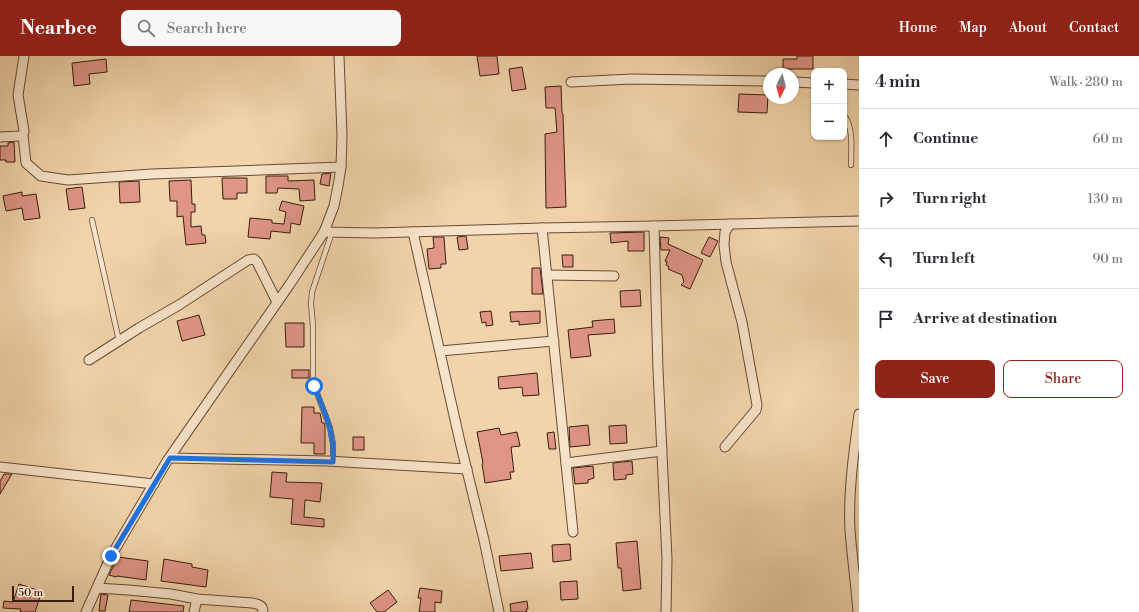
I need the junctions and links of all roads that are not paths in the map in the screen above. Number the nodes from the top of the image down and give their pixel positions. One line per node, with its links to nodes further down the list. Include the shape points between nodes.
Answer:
1 (24, 56): 10 (street, via 18,95)
2 (339, 56): 13 (street)
3 (763, 81): 4 (street, via 632,79)
4 (570, 82)
5 (799, 82): 6 (street)
6 (811, 83)
7 (847, 84): 8 (street)
8 (859, 85)
9 (847, 120): 12 (lane, via 851,133)
10 (23, 135): 11 (street); 13 (street, via 26,163 41,176 68,180)
11 (0, 136)
12 (851, 164)
13 (341, 167): 19 (street)
14 (92, 220): 24 (lane)
15 (859, 221): 16 (street)
16 (730, 224): 17 (street); 29 (street, via 725,232 726,262 742,322 757,406)
17 (654, 226): 18 (street); 30 (street)
18 (542, 228): 20 (street); 21 (street)
19 (328, 232): 20 (street); 23 (street); 32 (lane, via 311,303 314,327 313,382 330,428)
20 (413, 232): 26 (street)
21 (547, 275): 22 (street); 25 (street)
22 (614, 276)
23 (277, 302): 24 (street, via 257,262 254,259 248,260); 31 (street)
24 (119, 341): 27 (street)
25 (554, 341): 26 (street); 33 (street)
26 (440, 351): 35 (street)
27 (89, 360)
28 (859, 414): 45 (street, via 850,528)
29 (725, 447)
30 (662, 451): 33 (street); 44 (street, via 667,558)
31 (170, 458): 32 (street); 36 (street)
32 (333, 462): 35 (street)
33 (566, 463): 37 (street)
34 (0, 467): 36 (street)
35 (467, 469): 43 (street)
36 (154, 484): 38 (street, via 111,556)
37 (573, 532)
38 (97, 588): 39 (street); 40 (street)
39 (197, 599): 41 (street); 42 (street, via 259,604)
40 (86, 612)
41 (194, 612)
42 (263, 612)
43 (498, 612)
44 (666, 612)
45 (858, 612)

